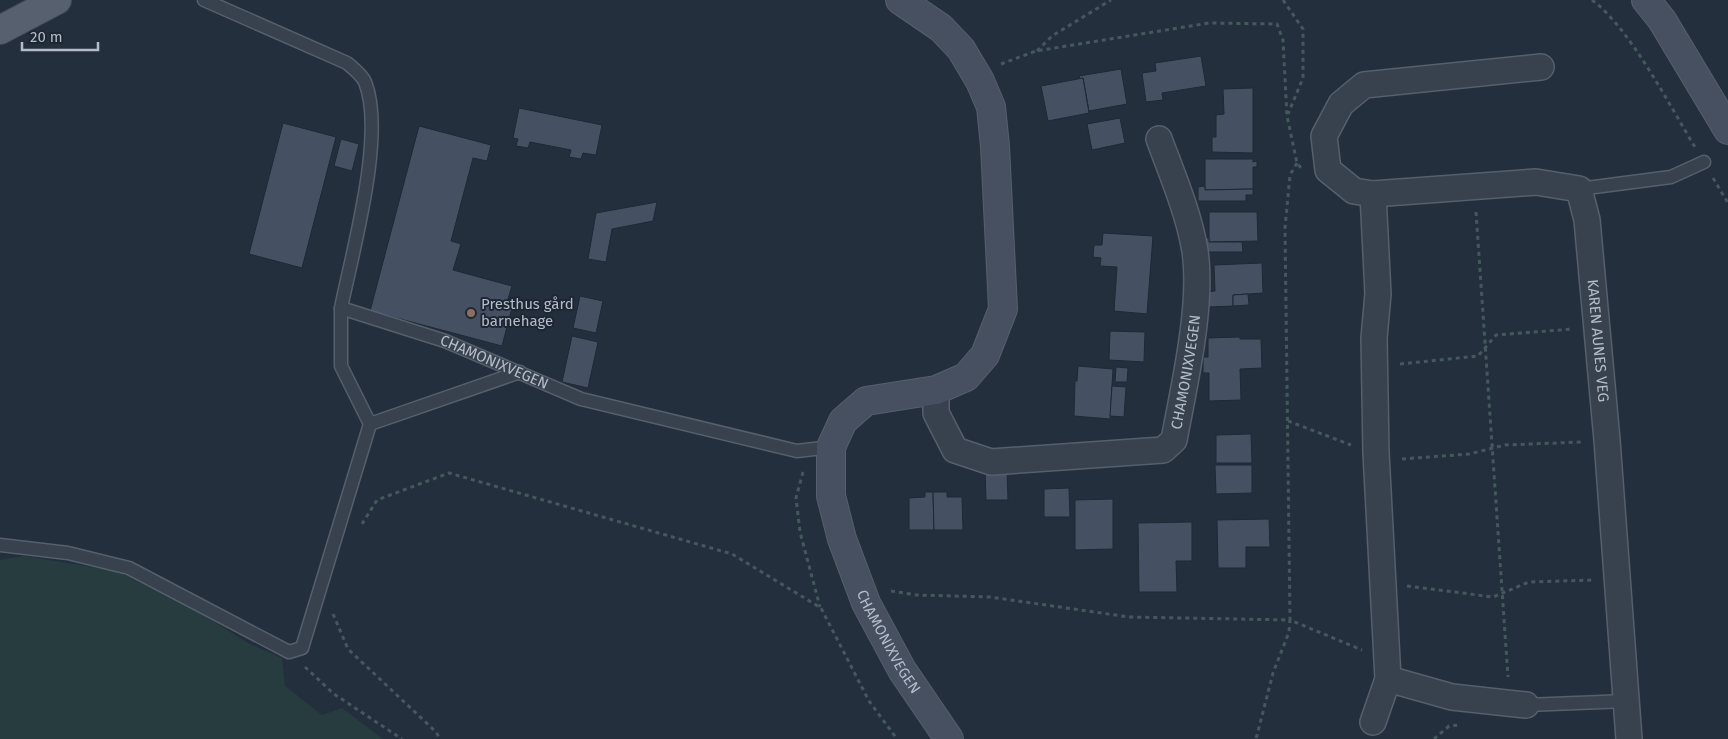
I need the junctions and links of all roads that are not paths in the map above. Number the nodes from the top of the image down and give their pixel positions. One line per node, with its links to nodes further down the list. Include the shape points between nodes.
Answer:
1 (57, 0): 5 (main road)
2 (204, 0): 12 (lane, via 348,62 364,81 371,123 368,174)
3 (900, 0): 14 (street, CHAMONIXVEGEN, via 941,28 961,49 991,108 995,146 1003,309 985,355 966,377)
4 (1646, 0): 7 (street, via 1662,20)
5 (0, 30)
6 (1542, 67): 11 (street, via 1364,85 1341,104 1324,136 1328,170 1354,191)
7 (1728, 130)
8 (1159, 139): 14 (street, CHAMONIXVEGEN, via 1177,186 1195,251 1196,299 1174,440 1163,450 991,462 955,450 936,413)
9 (1704, 162): 10 (lane, via 1671,177)
10 (1580, 189): 11 (street, via 1536,182); 19 (street, KAREN AUNES VEG, via 1587,220)
11 (1373, 194): 18 (street, via 1378,294 1374,338 1376,453)
12 (341, 308): 13 (lane, CHAMONIXVEGEN, via 445,341); 15 (lane, via 341,366)
13 (520, 372): 15 (lane); 16 (lane, CHAMONIXVEGEN, via 581,400 796,451)
14 (936, 390): 16 (street, CHAMONIXVEGEN, via 866,401 843,421)
15 (370, 424): 17 (lane, via 302,648 289,652 129,568 68,553)
16 (820, 449): 22 (street, CHAMONIXVEGEN, via 842,539 866,603 902,670)
17 (0, 545)
18 (1388, 679): 20 (street, via 1452,697); 21 (street)
19 (1627, 701): 20 (lane); 23 (street, KAREN AUNES VEG)
20 (1518, 704)
21 (1373, 722)
22 (948, 739)
23 (1630, 739)

